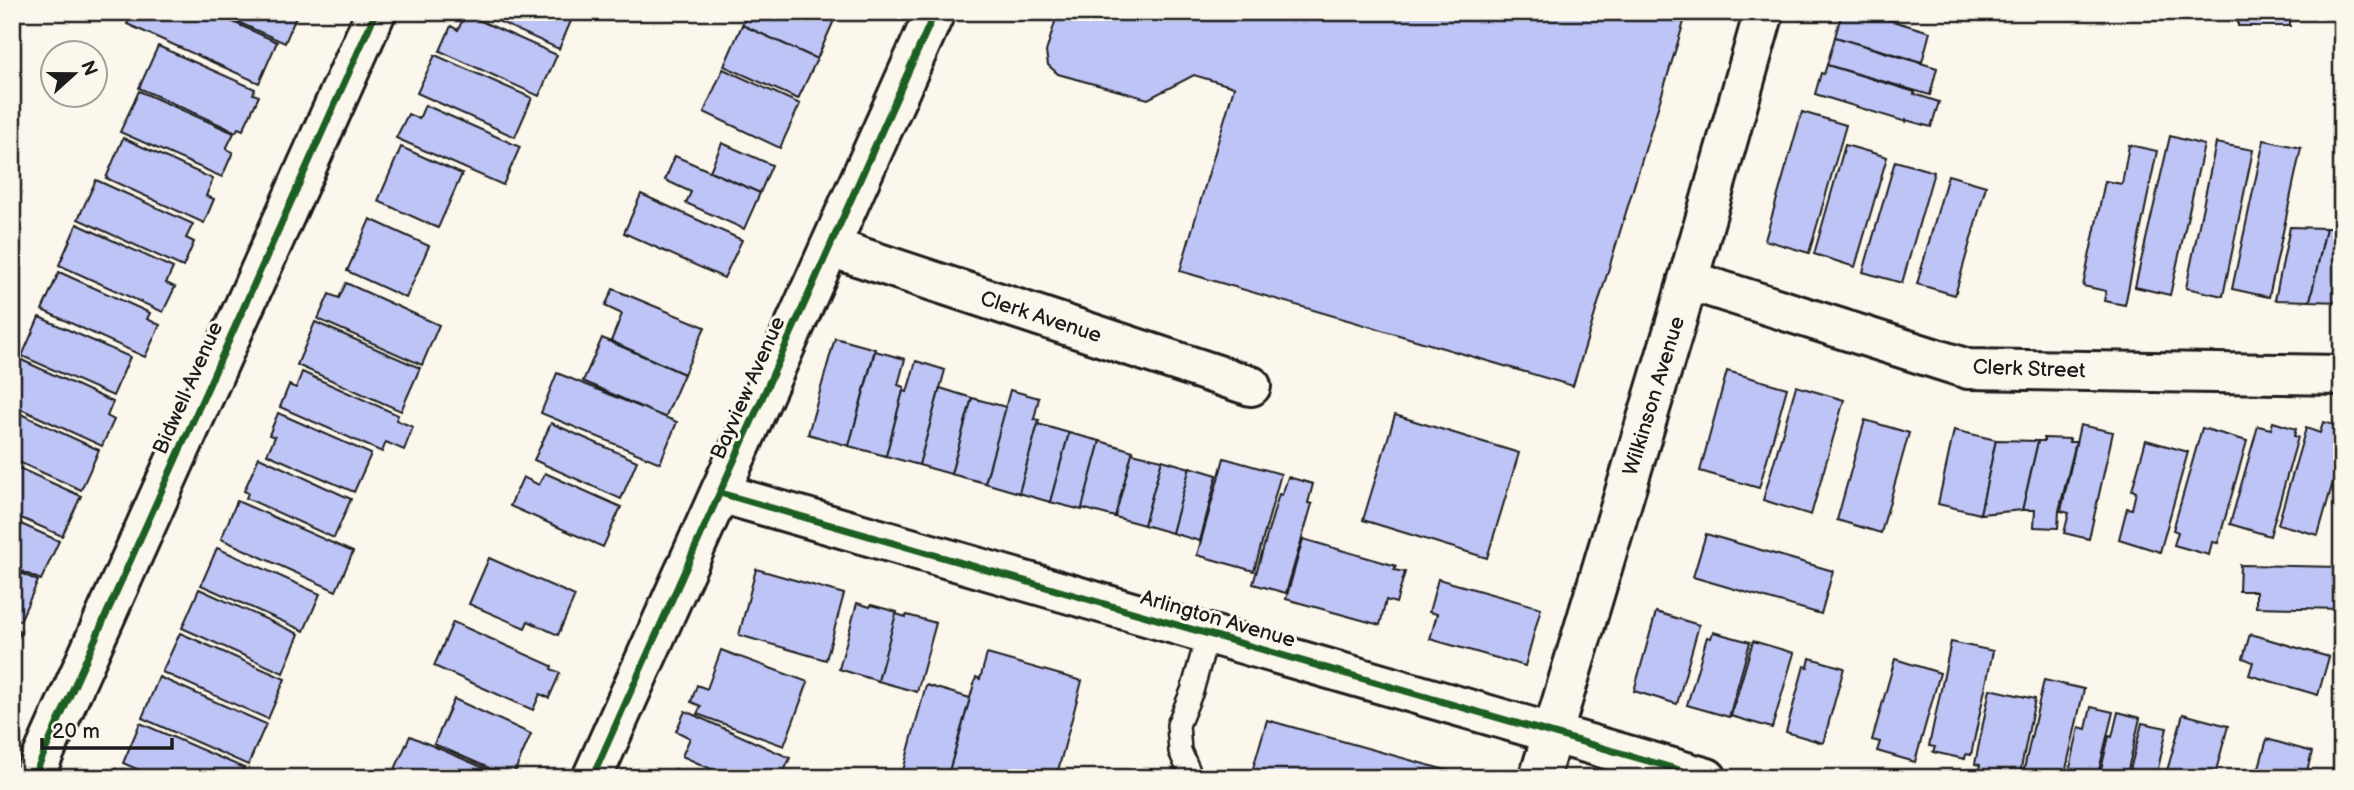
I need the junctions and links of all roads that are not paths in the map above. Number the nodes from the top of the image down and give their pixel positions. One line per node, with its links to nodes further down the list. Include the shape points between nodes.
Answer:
1 (376, 12): 11 (street, Bidwell Avenue)
2 (935, 12): 4 (street, Bayview Avenue)
3 (1764, 12): 5 (street, Wilkinson Avenue)
4 (830, 247): 7 (street, Clerk Avenue); 8 (street, Bayview Avenue)
5 (1688, 281): 6 (street, Clerk Street, via 1968,369); 10 (street, Wilkinson Avenue)
6 (2342, 375)
7 (1251, 386)
8 (720, 493): 9 (street, Arlington Avenue); 12 (street, Bayview Avenue)
9 (1208, 634): 10 (street, Arlington Avenue); 13 (lane, via 1178,726 1180,751)
10 (1552, 733): 14 (street, Wilkinson Avenue); 15 (street, Arlington Avenue)
11 (33, 778)
12 (592, 778)
13 (1192, 778)
14 (1539, 778)
15 (1707, 778)

